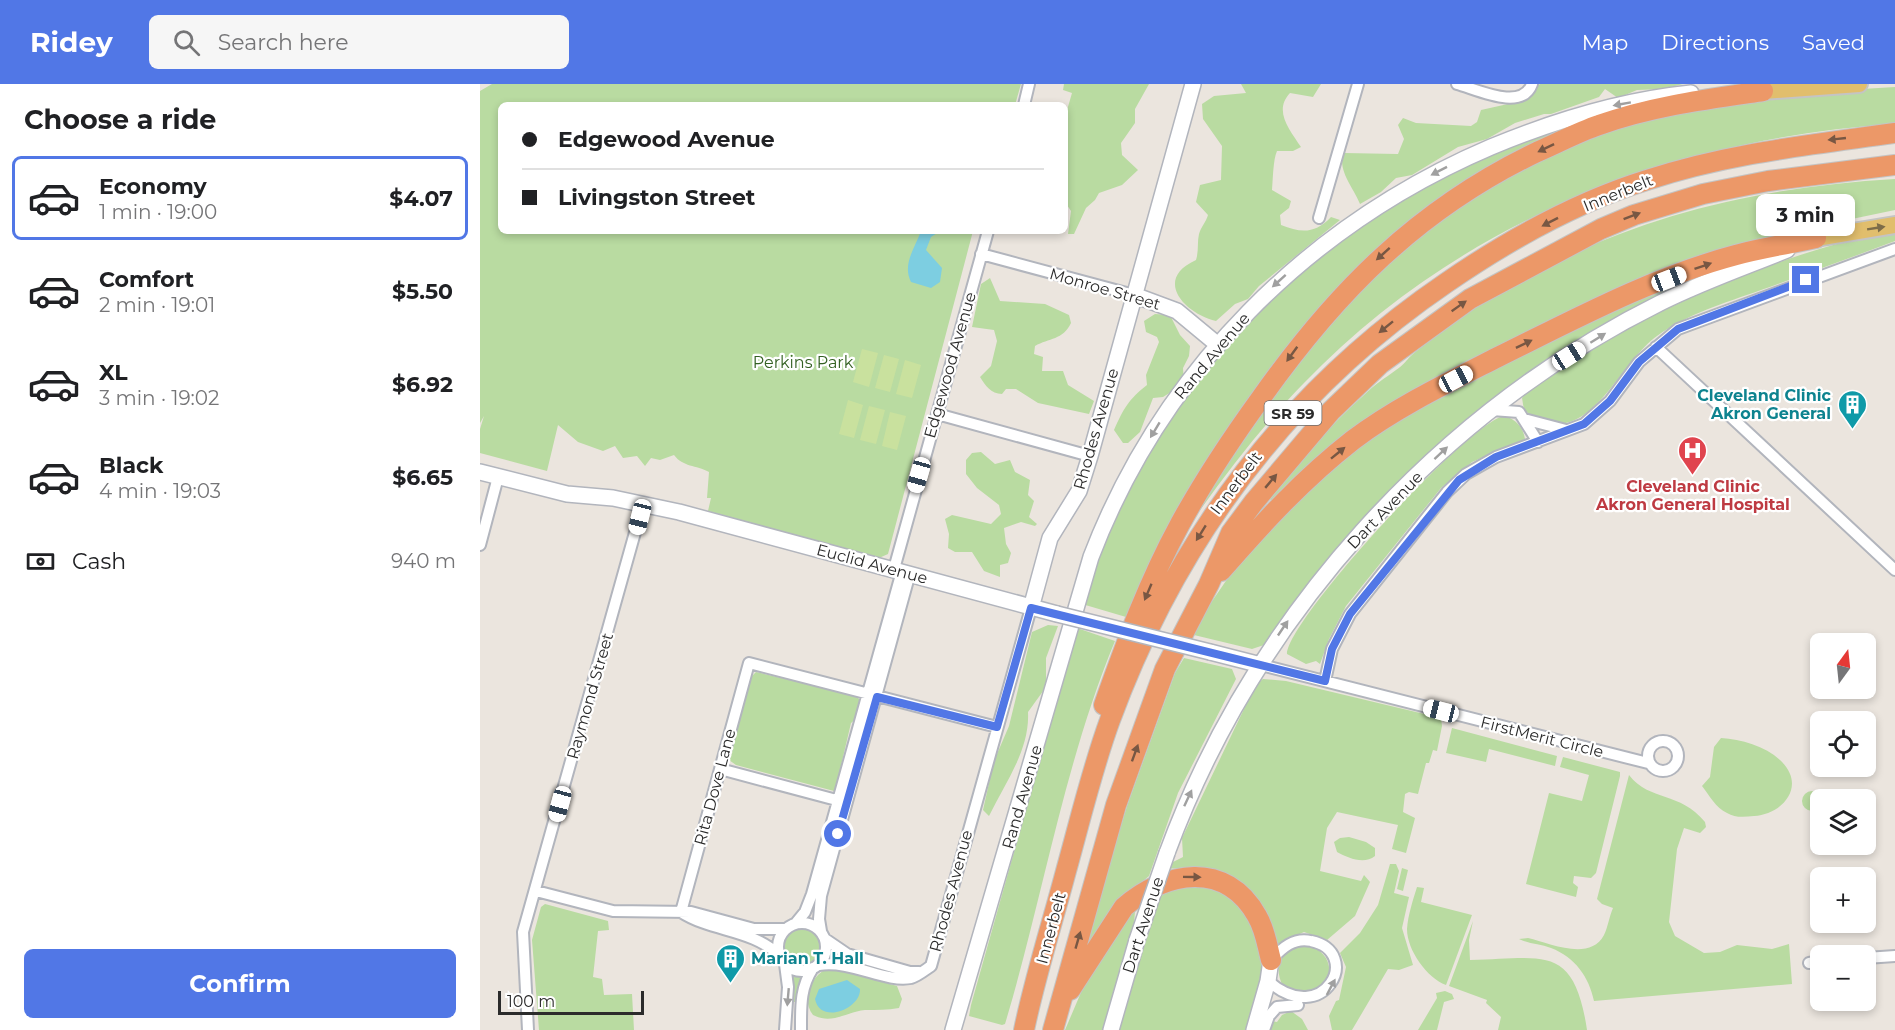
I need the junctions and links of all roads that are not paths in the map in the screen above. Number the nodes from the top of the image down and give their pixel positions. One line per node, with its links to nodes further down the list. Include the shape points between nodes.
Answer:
1 (1029, 84): 8 (street)
2 (1193, 84): 17 (main road, Rhodes Avenue)
3 (1358, 84): 11 (street)
4 (1457, 84): 5 (street, via 1511,99 1525,94)
5 (1532, 84)
6 (1859, 84): 7 (main road, Rand Avenue)
7 (1763, 91): 18 (main road, Rand Avenue, one-way to 18, via 1688,94 1612,106 1540,127 1462,159 1376,207 1314,252 1266,293); 47 (highway, one-way to 47, via 1690,101 1625,117 1588,129 1528,157 1467,190 1417,225 1365,270 1317,322 1224,453 1180,525 1149,587 1093,734)
8 (1024, 102)
9 (1895, 133): 47 (highway, Innerbelt / SR 59, one-way to 47, via 1754,152 1646,180 1612,193 1471,266 1396,319 1335,371 1277,430 1242,474 1167,591 1111,718)
10 (1895, 165): 33 (highway, Innerbelt / SR 59, one-way to 10, via 1231,533 1331,411 1380,364 1470,299 1592,234 1670,203 1768,181)
11 (1319, 218)
12 (1895, 225): 14 (main road, Dart Avenue, one-way to 12)
13 (987, 234): 16 (street, Edgewood Avenue)
14 (1816, 238): 20 (main road, Dart Avenue, one-way to 14, via 1661,303); 33 (highway, one-way to 14, via 1290,494 1352,441 1407,405 1650,286 1736,255)
15 (1895, 249): 19 (street, via 1700,319 1678,329)
16 (981, 254): 17 (street, Monroe Street); 22 (street, Edgewood Avenue)
17 (1134, 295): 18 (main road, Monroe Street, via 1177,311); 26 (main road, Rhodes Avenue)
18 (1218, 345): 60 (main road, Rand Avenue, one-way to 60, via 1161,420 1125,481 1093,550)
19 (1656, 347): 24 (street, via 1634,367 1602,410); 31 (street)
20 (1522, 387): 21 (main road, Dart Avenue); 23 (street)
21 (1490, 411): 23 (street, via 1500,409); 35 (main road, Dart Avenue, one-way to 21, via 1283,627 1372,520)
22 (937, 414): 26 (street); 32 (street, Edgewood Avenue)
23 (1522, 416): 24 (street); 25 (street)
24 (1569, 430): 25 (street)
25 (1538, 442): 36 (street, via 1483,464 1447,492 1350,614 1332,649)
26 (1090, 456): 34 (main road, Rhodes Avenue, via 1078,491 1050,538)
27 (480, 472): 28 (main road, Euclid Avenue)
28 (498, 477): 29 (main road, Euclid Avenue, via 567,494); 30 (street)
29 (643, 504): 32 (main road, Euclid Avenue); 42 (street, Raymond Street)
30 (480, 546)
31 (1895, 570)
32 (902, 571): 34 (main road, Euclid Avenue); 37 (street, Edgewood Avenue)
33 (1209, 584): 56 (highway, Innerbelt / SR 59, one-way to 33, via 1120,795 1165,669)
34 (1031, 608): 35 (main road, Euclid Avenue, bridge); 38 (street, Rhodes Avenue)
35 (1262, 665): 36 (street, FirstMerit Circle); 62 (main road, Dart Avenue, one-way to 35, bridge, via 1137,939 1182,810 1214,742)
36 (1325, 681): 39 (street, FirstMerit Circle)
37 (872, 695): 38 (street); 40 (street, Rita Dove Lane, via 749,663); 41 (street, Edgewood Avenue)
38 (997, 727): 53 (street, Rhodes Avenue, via 931,966)
39 (1648, 763)
40 (720, 769): 41 (street); 43 (street, Rita Dove Lane)
41 (842, 802): 44 (street, Edgewood Avenue, via 809,904); 46 (street, Edgewood Avenue, via 821,896 819,919)
42 (536, 891): 43 (street, via 613,911); 57 (street, Raymond Street, via 522,942)
43 (681, 912): 45 (street, via 754,929); 50 (street, via 695,921 760,940)
44 (796, 923): 45 (street); 46 (street, via 810,923)
45 (785, 929): 50 (street, via 778,941)
46 (823, 935): 52 (street, via 826,953); 53 (street, via 847,954)
47 (1049, 935): 61 (highway, Innerbelt / SR 59)
48 (1895, 956): 49 (street)
49 (1876, 957)
50 (782, 960): 52 (street, via 796,970); 58 (street, one-way to 58, via 788,987)
51 (1271, 960): 54 (main road); 55 (street, one-way to 51, via 1323,999 1334,985 1336,967 1331,952 1315,942 1300,940 1281,949); 56 (highway, one-way to 51, via 1113,920 1136,897 1169,879 1207,878 1234,890 1258,917)
52 (816, 966): 53 (street, via 844,964 900,979); 59 (street, via 801,993)
53 (922, 972)
54 (1268, 981): 55 (street, via 1281,996); 63 (main road)
55 (1300, 1005): 64 (street, via 1277,1007)
56 (1054, 1023)
57 (528, 1030)
58 (786, 1030)
59 (801, 1030)
60 (953, 1030)
61 (1024, 1030)
62 (1111, 1030)
63 (1254, 1030)
64 (1264, 1030)

